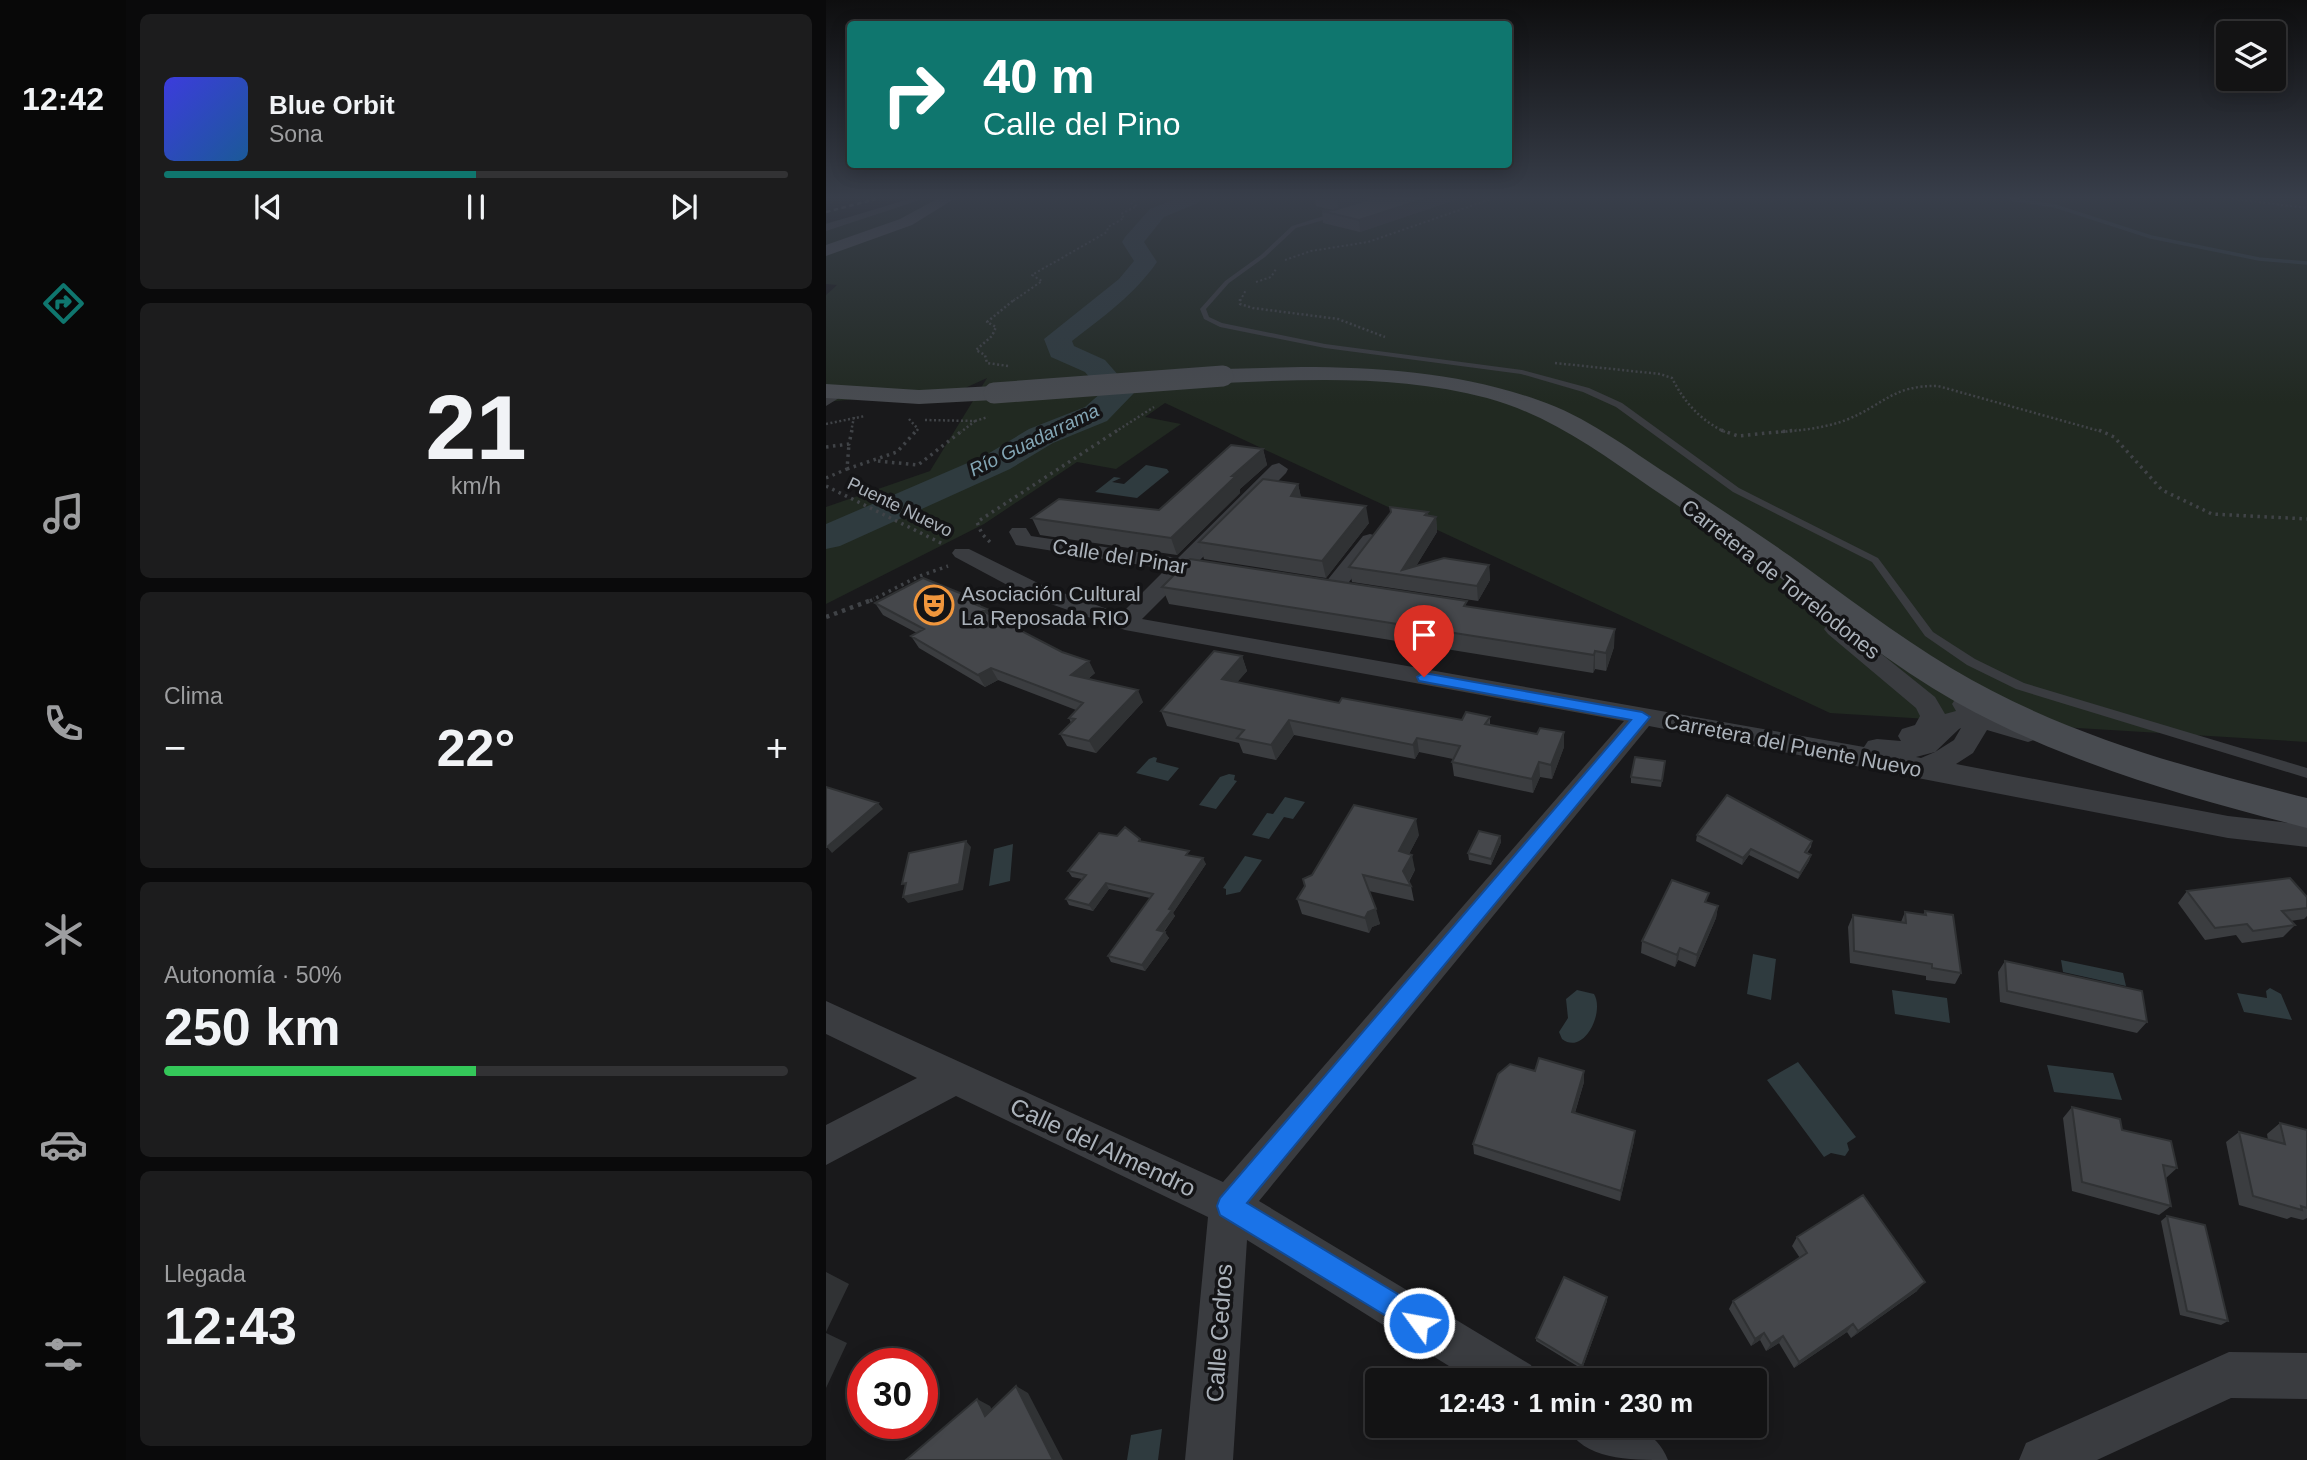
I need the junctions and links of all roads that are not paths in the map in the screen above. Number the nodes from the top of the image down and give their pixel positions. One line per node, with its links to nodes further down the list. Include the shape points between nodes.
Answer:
1 (1248, 267): 21 (lane, via 1203,309 1206,318 1220,326 1325,346 1522,372 1586,390 1619,405 1737,490 1875,560 1930,634 1971,662 2020,686)
2 (830, 395): 4 (main road, Carretera de Torrelodones, bridge, via 996,403 1223,376 1360,373 1508,397 1565,420)
3 (1279, 469): 8 (street)
4 (1646, 472): 14 (main road, Carretera de Torrelodones); 15 (main road, Carretera de Torrelodones, via 1755,545)
5 (1381, 526): 11 (street)
6 (1019, 533): 8 (street, Calle del Pinar, via 1023,541)
7 (967, 556): 13 (street, Carretera del Puente Nuevo, via 1036,591)
8 (1183, 565): 9 (street, Calle del Pinar); 13 (street)
9 (1237, 574)
10 (1306, 584): 11 (street)
11 (1333, 588): 12 (street)
12 (1360, 592)
13 (1125, 623): 16 (street, Carretera del Puente Nuevo)
14 (1836, 629): 17 (main road, Carretera de Torrelodones); 19 (street, via 1926,703 1933,716 1925,731 1893,743)
15 (1877, 636): 17 (street, via 1898,658 1966,705); 22 (main road, Carretera de Torrelodones, via 1969,694 2034,725)
16 (1642, 717): 18 (street, Carretera del Puente Nuevo); 28 (street)
17 (1974, 717): 19 (street, via 1951,721 1926,745 1902,751); 20 (street, via 1974,731 1967,744 1942,761); 22 (street, via 2010,725 2127,771); 24 (main road, Carretera de Torrelodones, via 2185,801)
18 (1757, 736): 19 (street); 20 (street, Carretera del Puente Nuevo)
19 (1859, 745)
20 (1919, 769): 24 (street, Carretera del Puente Nuevo, via 2228,827)
21 (2307, 773)
22 (2192, 784): 23 (main road, Carretera de Torrelodones)
23 (2307, 813)
24 (2307, 835)
25 (826, 1017): 26 (street, Calle del Almendro)
26 (956, 1077): 27 (street); 28 (street, Calle del Almendro)
27 (826, 1146)
28 (1229, 1206): 29 (street, Calle del Almendro); 32 (street, Calle Cedros)
29 (1494, 1368)
30 (2307, 1376): 34 (street, via 2230,1375)
31 (1608, 1438): 33 (street)
32 (1209, 1460)
33 (1644, 1460)
34 (2043, 1460)

